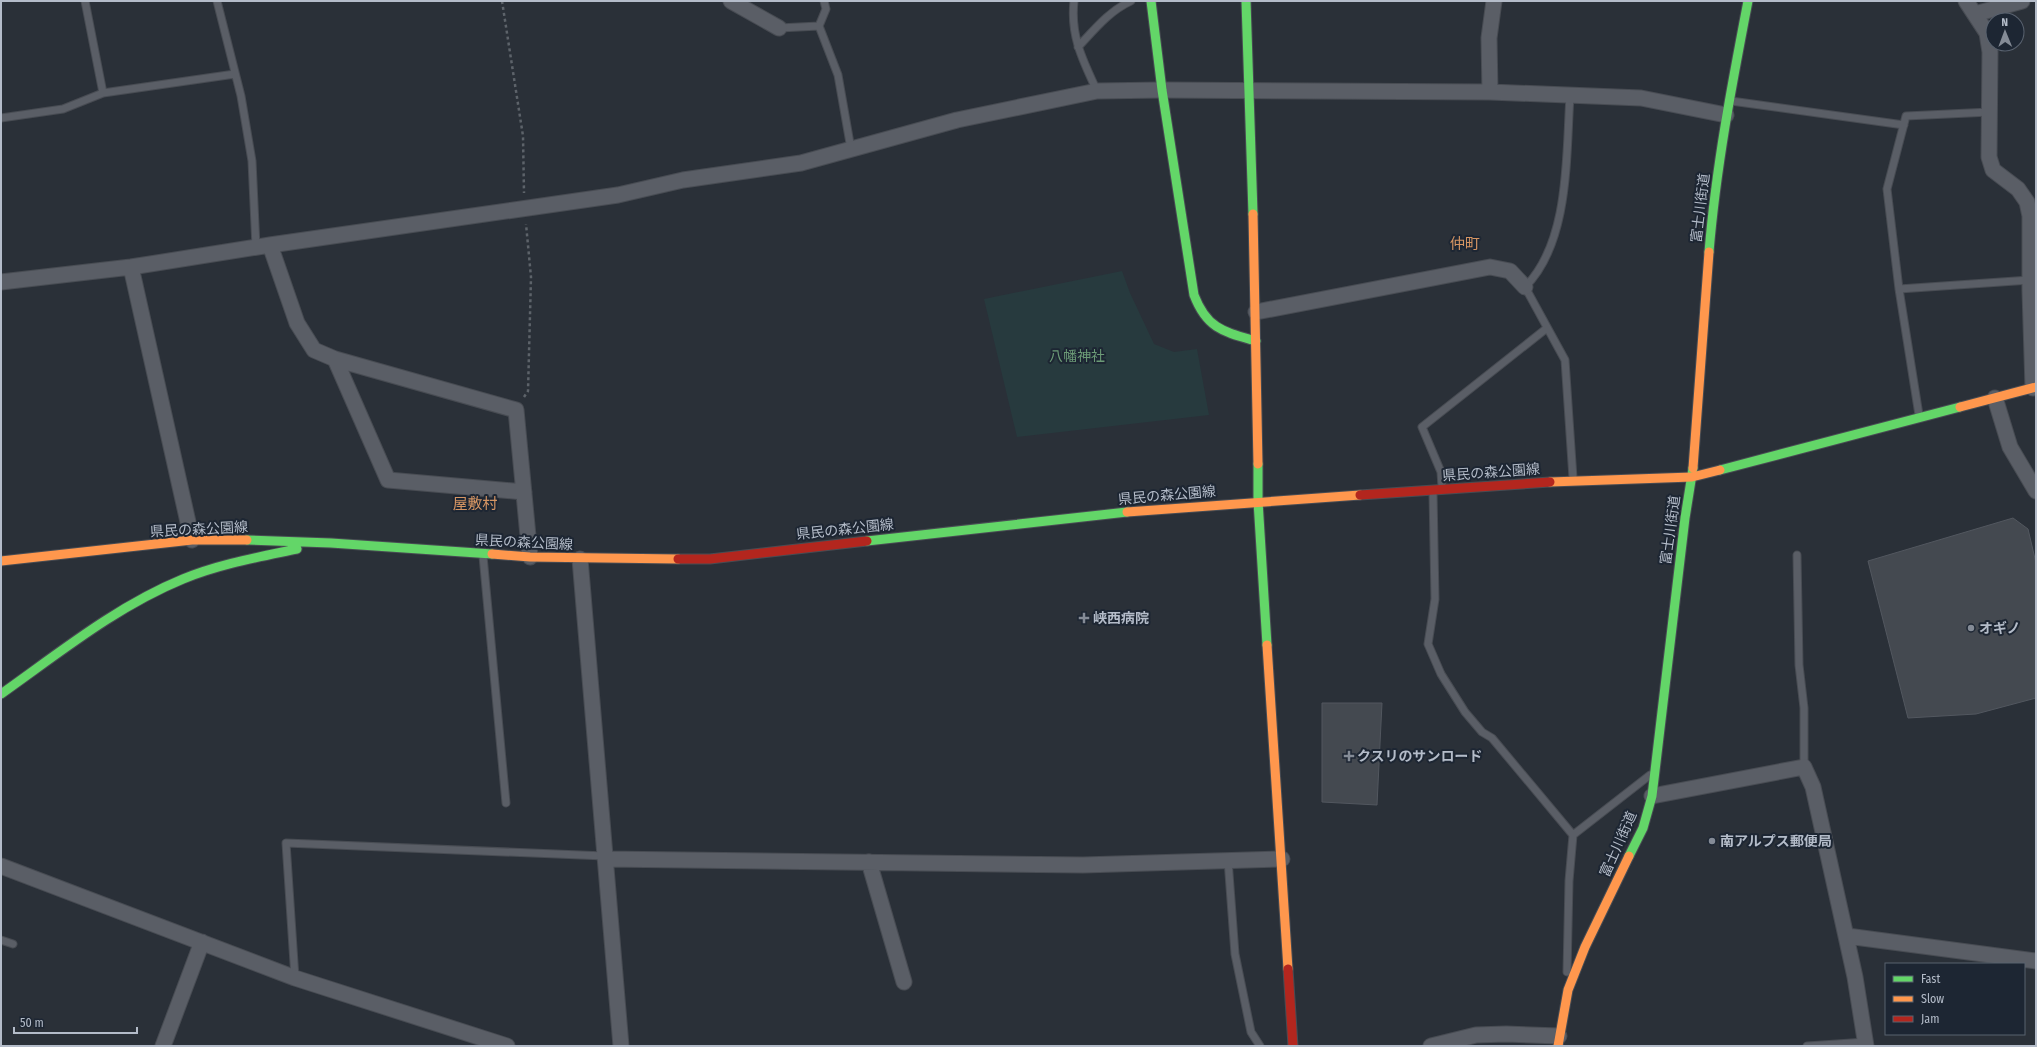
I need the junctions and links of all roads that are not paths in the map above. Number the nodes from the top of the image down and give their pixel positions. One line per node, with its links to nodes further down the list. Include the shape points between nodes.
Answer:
1 (85, 1): 22 (lane)
2 (217, 1): 17 (lane)
3 (731, 1): 15 (street)
4 (824, 1): 14 (lane, via 826,9)
5 (1074, 1): 16 (lane, via 1075,40)
6 (1131, 1): 16 (lane, via 1109,15)
7 (1151, 1): 18 (main road)
8 (1246, 1): 20 (main road)
9 (1494, 1): 21 (street, via 1489,38)
10 (1748, 1): 24 (main road, 富士川街道)
11 (1966, 1): 13 (street)
12 (2022, 1): 13 (street)
13 (1975, 14): 25 (street, via 1987,33 1990,52)
14 (820, 26): 15 (lane); 28 (lane, via 838,75)
15 (779, 28)
16 (1078, 47): 19 (lane)
17 (235, 74): 22 (lane); 29 (lane, via 252,161)
18 (1162, 90): 19 (street); 20 (street); 37 (main road, via 1193,289 1199,312 1223,331)
19 (1097, 91): 28 (street, via 957,120)
20 (1250, 91): 21 (street); 35 (main road)
21 (1490, 92): 23 (street)
22 (103, 93): 26 (lane, via 63,109)
23 (1570, 96): 24 (street, via 1641,98); 32 (lane, via 1563,200 1549,250 1536,276)
24 (1727, 108): 27 (lane); 42 (main road, 富士川街道, via 1712,217)
25 (1990, 112): 27 (lane, via 1906,116); 34 (street, via 1989,156 1993,170 2018,189 2027,202 2030,216)
26 (1, 118)
27 (1904, 124): 33 (lane, via 1888,189)
28 (851, 149): 29 (street, via 801,163 683,180 618,195)
29 (263, 246): 30 (street); 38 (street, via 297,323 314,350)
30 (131, 267): 31 (street); 48 (street)
31 (1, 282)
32 (1525, 287): 35 (street, via 1510,271 1490,267); 36 (lane)
33 (1899, 288): 34 (lane); 41 (lane)
34 (2032, 288): 39 (street)
35 (1256, 312): 37 (main road)
36 (1547, 328): 43 (lane, via 1565,360); 44 (lane, via 1422,427 1441,472)
37 (1256, 341): 47 (main road)
38 (335, 358): 46 (street, via 388,480); 46 (street, via 516,410)
39 (2035, 388): 40 (main road, 県民の森公園線)
40 (1995, 398): 41 (main road, 県民の森公園線); 45 (street, via 2010,447)
41 (1920, 417): 42 (main road, 県民の森公園線)
42 (1692, 477): 43 (main road, 県民の森公園線); 57 (main road, 富士川街道)
43 (1573, 480): 44 (main road, 県民の森公園線)
44 (1437, 490): 47 (main road, 県民の森公園線); 60 (lane, via 1435,599 1428,644 1441,674 1465,712 1482,732 1492,738)
45 (2036, 490)
46 (524, 492): 52 (street)
47 (1258, 501): 53 (main road, 県民の森公園線, via 1113,513 710,559); 62 (main road)
48 (192, 540): 49 (main road, 県民の森公園線); 54 (main road, 県民の森公園線)
49 (331, 543): 50 (main road, 県民の森公園線); 55 (main road, via 204,572 169,585 115,614)
50 (482, 554): 52 (main road, 県民の森公園線); 59 (lane)
51 (1797, 555): 56 (lane)
52 (530, 557): 53 (main road, 県民の森公園線)
53 (580, 559): 61 (street)
54 (1, 561)
55 (1, 694)
56 (1804, 767): 58 (street); 66 (street, via 1812,787)
57 (1656, 771): 58 (main road, 富士川街道); 60 (lane)
58 (1652, 796): 73 (main road, 富士川街道, via 1643,828 1584,947)
59 (506, 803)
60 (1573, 835): 73 (lane, via 1568,882)
61 (605, 857): 64 (street); 71 (lane, via 286,843); 78 (street)
62 (1282, 859): 63 (street); 80 (main road)
63 (1228, 860): 64 (street, via 1083,865); 79 (lane, via 1235,954 1250,1032)
64 (869, 862): 72 (street)
65 (1, 866): 68 (street)
66 (1847, 936): 70 (street); 75 (street)
67 (1, 940): 69 (lane)
68 (202, 942): 71 (street); 76 (street)
69 (13, 944)
70 (2036, 961)
71 (295, 978): 77 (street)
72 (904, 982)
73 (1568, 990): 74 (main road, 富士川街道)
74 (1558, 1041): 81 (street, via 1506,1034 1476,1035)
75 (1866, 1044): 82 (lane)
76 (163, 1046)
77 (507, 1046)
78 (621, 1046)
79 (1260, 1046)
80 (1293, 1046)
81 (1431, 1046)
82 (1807, 1046)

